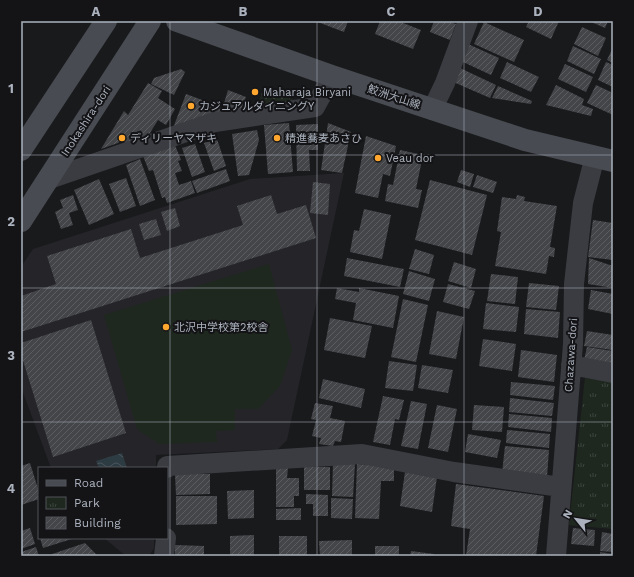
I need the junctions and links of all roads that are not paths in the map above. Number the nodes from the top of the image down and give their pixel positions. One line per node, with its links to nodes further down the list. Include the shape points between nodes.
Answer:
1 (106, 21): 7 (main road)
2 (150, 21): 9 (main road, Inokashira-dori)
3 (178, 21): 5 (main road, 鮫洲大山線)
4 (468, 21): 6 (street)
5 (332, 76): 6 (main road, 鮫洲大山線); 9 (street, via 315,107 215,122)
6 (432, 110): 8 (main road, 鮫洲大山線, via 525,140)
7 (21, 150)
8 (604, 159): 11 (street, Chazawa-dori, via 583,203 574,284)
9 (49, 179): 10 (main road, Inokashira-dori)
10 (21, 221)
11 (570, 365): 12 (street); 14 (street, Chazawa-dori)
12 (613, 373)
13 (167, 467): 14 (street, via 362,454 454,472)
14 (561, 487): 17 (street, Chazawa-dori)
15 (166, 539): 16 (street)
16 (164, 556)
17 (556, 556)

